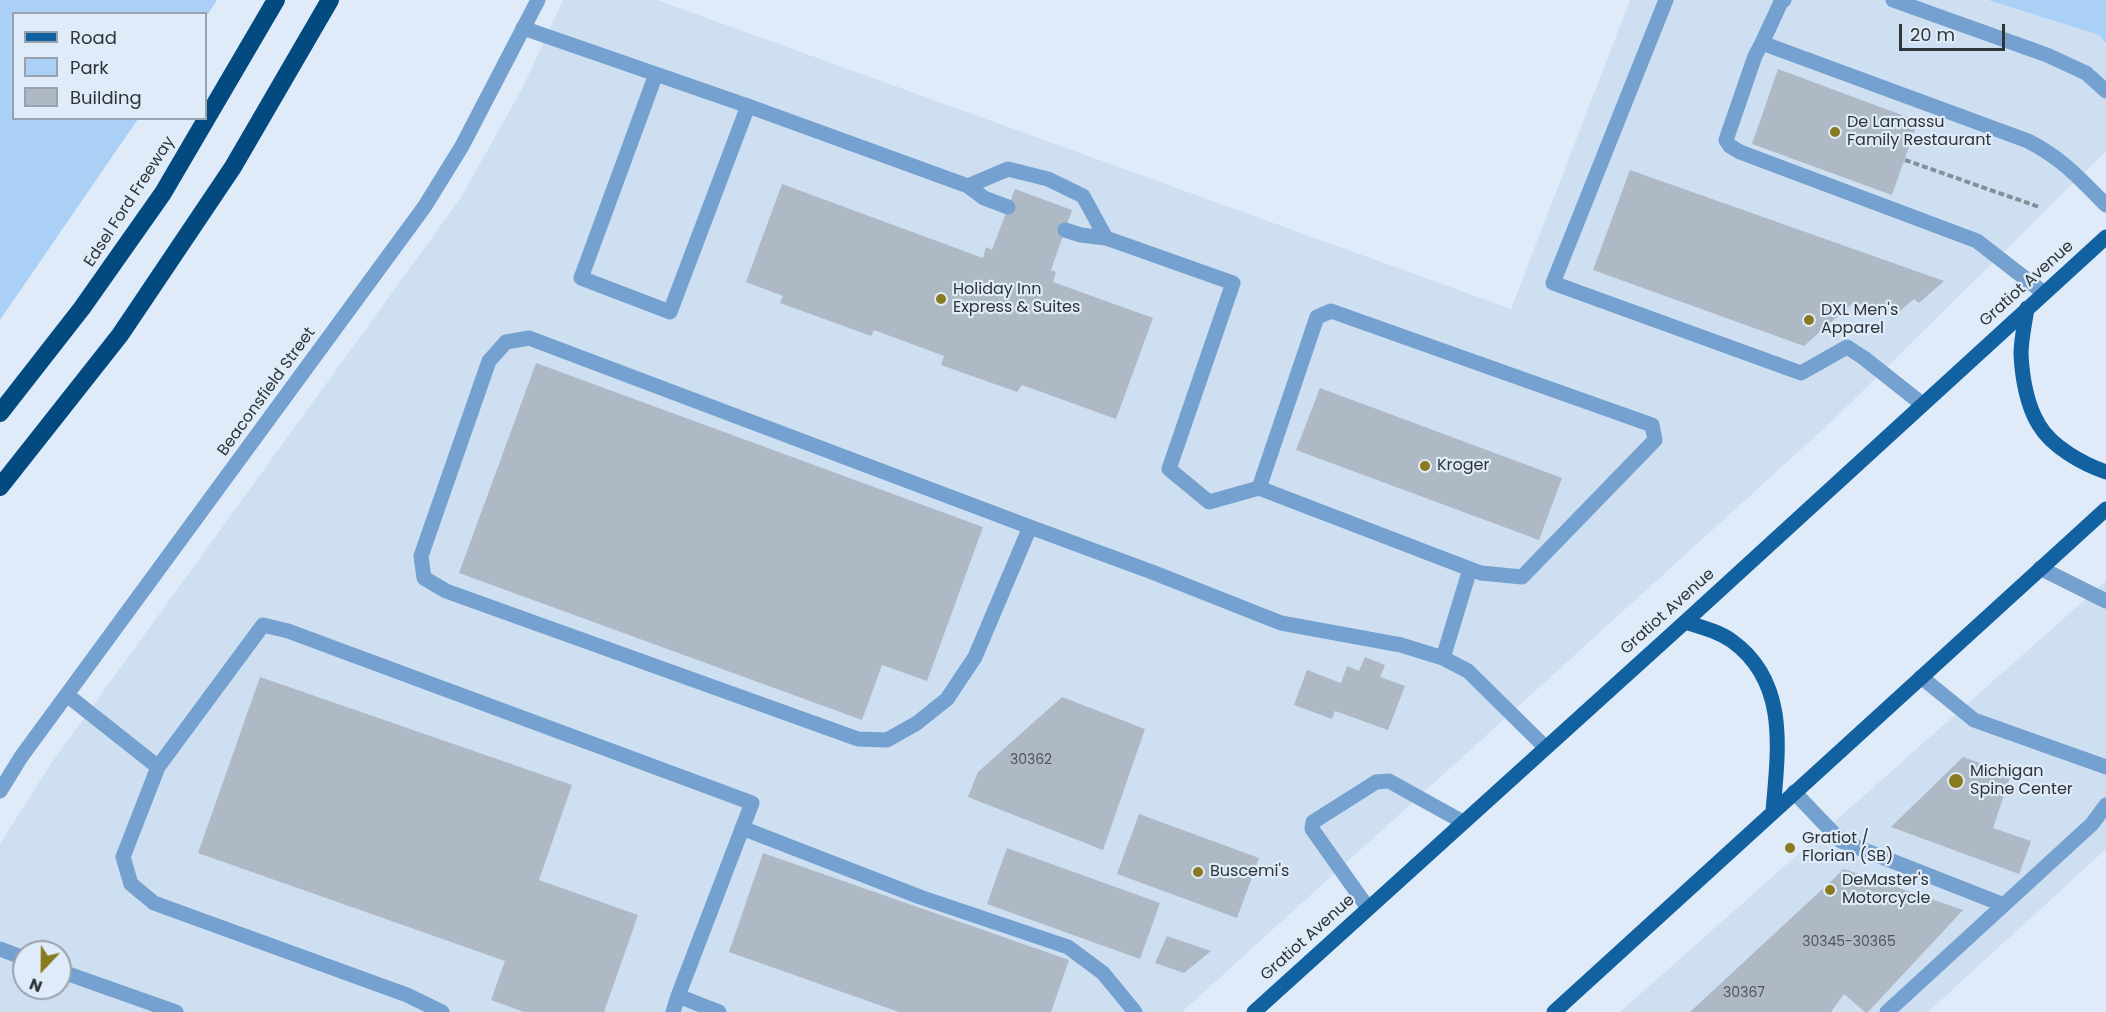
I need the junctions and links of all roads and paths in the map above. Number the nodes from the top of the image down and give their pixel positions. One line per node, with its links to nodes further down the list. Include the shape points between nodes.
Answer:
1 (276, 0): 12 (highway, Edsel Ford Freeway)
2 (330, 0): 27 (highway, via 232,167 127,325)
3 (538, 0): 7 (street, Beaconsfield Street)
4 (1666, 0): 24 (street, via 1552,283 1801,373 1847,347)
5 (1784, 0): 8 (street)
6 (1893, 0): 10 (street, via 2047,55 2086,73)
7 (523, 28): 9 (street); 37 (street, Beaconsfield Street, via 462,147 425,206)
8 (1762, 43): 16 (street, via 2028,141 2065,163); 22 (street, via 1726,140 1730,146 1977,241)
9 (656, 74): 11 (street); 11 (street, via 581,278 670,312)
10 (2106, 91)
11 (748, 106): 15 (street)
12 (207, 118)
13 (206, 120): 25 (highway, Edsel Ford Freeway, via 163,193 82,308)
14 (1905, 160): 18 (path)
15 (968, 186): 17 (street, via 984,198); 20 (street, via 1008,169 1048,179 1083,196)
16 (2106, 205)
17 (1008, 207)
18 (2039, 207)
19 (1065, 230): 20 (street)
20 (1106, 237): 28 (street, via 1233,283 1169,468 1209,502)
21 (2106, 237): 22 (main road, Gratiot Avenue)
22 (2044, 293): 23 (main road, Gratiot Avenue)
23 (2027, 308): 24 (main road, Gratiot Avenue); 26 (main road, via 2021,354 2026,392 2039,426 2062,449)
24 (1922, 404): 34 (main road, Gratiot Avenue)
25 (0, 413)
26 (2106, 472)
27 (0, 487)
28 (1259, 488): 32 (street); 32 (street, via 1317,317 1331,311 1652,425 1655,440 1522,577)
29 (2106, 508): 31 (main road)
30 (1030, 527): 30 (street, via 530,338 506,342 489,361 421,556 424,578 446,591 858,739 887,740 917,723 946,699 975,657); 35 (street, via 1281,624 1401,645)
31 (2040, 568): 33 (street); 36 (main road)
32 (1470, 569): 35 (street)
33 (2106, 601)
34 (1685, 622): 38 (main road, Gratiot Avenue); 44 (main road, via 1732,641 1766,680 1775,707 1779,744)
35 (1443, 658): 38 (street, via 1468,671)
36 (1921, 676): 40 (street, via 1974,720); 42 (main road)
37 (67, 694): 39 (street); 41 (street, Beaconsfield Street)
38 (1545, 747): 45 (main road, Gratiot Avenue)
39 (158, 767): 46 (street, via 263,625 752,803); 52 (street, via 123,857 131,884 154,903 407,995)
40 (2106, 767)
41 (0, 791)
42 (1794, 792): 44 (main road); 47 (street, via 1841,841)
43 (2106, 805): 47 (street, via 2092,824)
44 (1773, 811): 57 (main road)
45 (1463, 822): 48 (main road, Gratiot Avenue); 48 (street, via 1389,782 1376,782 1313,822 1312,829)
46 (742, 828): 50 (street); 55 (street, via 920,897 1068,947 1103,973)
47 (2004, 905): 58 (street)
48 (1368, 908): 56 (main road, Gratiot Avenue)
49 (72, 975): 51 (street)
50 (678, 996): 53 (street); 54 (street)
51 (176, 1012)
52 (442, 1012)
53 (673, 1012)
54 (719, 1012)
55 (1135, 1012)
56 (1254, 1012)
57 (1554, 1012)
58 (1887, 1012)

